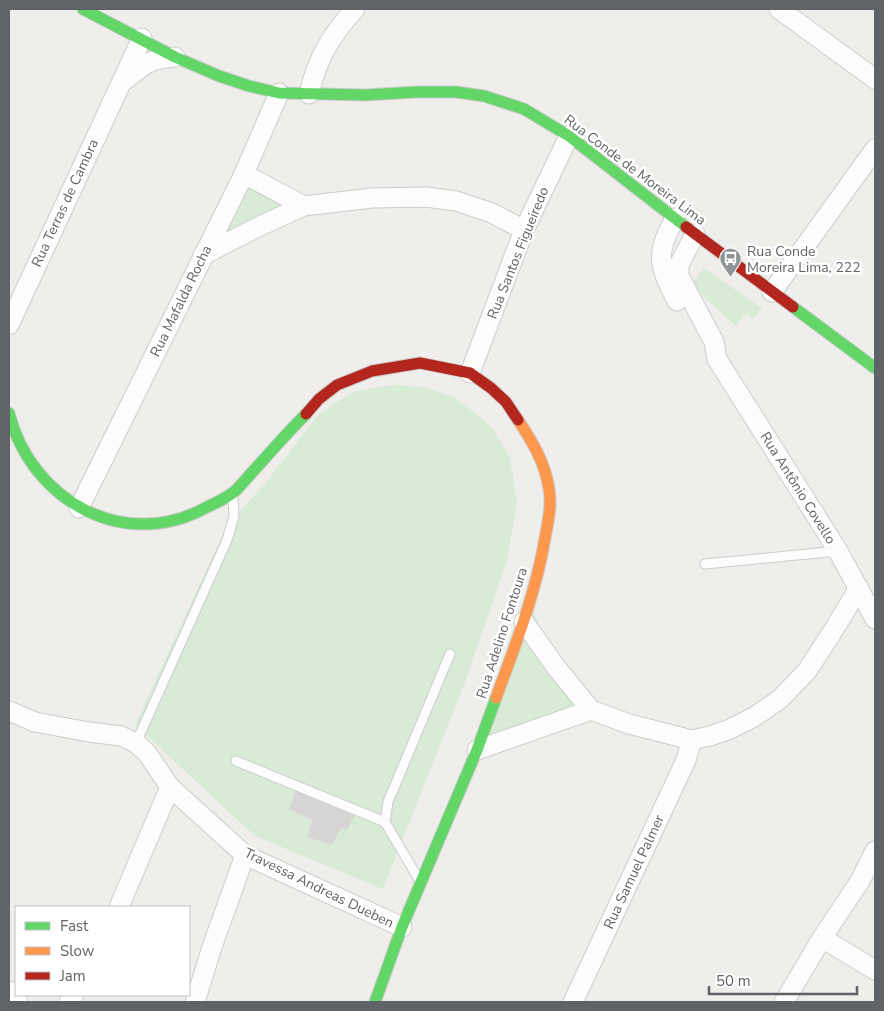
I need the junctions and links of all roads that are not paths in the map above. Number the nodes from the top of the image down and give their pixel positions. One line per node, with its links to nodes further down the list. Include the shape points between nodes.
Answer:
1 (83, 9): 4 (street, Rua Conde de Moreira Lima)
2 (355, 9): 9 (street, via 325,48)
3 (779, 9): 6 (street)
4 (142, 38): 5 (street, Rua Conde de Moreira Lima); 7 (street, Rua Terras de Cambra)
5 (175, 57): 7 (street, Rua Terras de Cambra, via 148,62); 8 (street, Rua Conde de Moreira Lima, via 219,76)
6 (875, 79)
7 (122, 82): 19 (street, Rua Terras de Cambra)
8 (279, 93): 9 (street, Rua Conde de Moreira Lima); 12 (street, Rua Mafalda Rocha)
9 (309, 94): 10 (street, Rua Conde de Moreira Lima, via 456,92 484,96 524,109)
10 (569, 136): 14 (street, Rua Conde de Moreira Lima); 15 (street, Rua Santos Figueiredo)
11 (875, 150): 18 (street)
12 (244, 174): 13 (street); 17 (street, Rua Mafalda Rocha)
13 (304, 206): 15 (street, via 372,198 426,197 456,201 492,213); 17 (street)
14 (675, 218): 16 (street, Rua Conde de Moreira Lima); 20 (street, Rua Antônio Covello, via 664,239 661,264 697,336 706,350)
15 (524, 230): 22 (street, Rua Santos Figueiredo)
16 (695, 234): 18 (street, Rua Conde de Moreira Lima); 20 (street, Rua Antônio Covello, via 679,265 679,276 714,342)
17 (203, 255): 25 (street, Rua Mafalda Rocha)
18 (772, 292): 21 (street, Rua Conde de Moreira Lima)
19 (9, 325)
20 (718, 359): 26 (street, Rua Antônio Covello)
21 (875, 368)
22 (470, 373): 24 (street, Rua Adelino Fontoura, via 420,363 372,371 337,385 319,399); 30 (street, Rua Adelino Fontoura, via 506,402 517,417 542,460 550,488 550,510 541,564)
23 (9, 413): 25 (street, Rua Adelino Fontoura, via 23,450 36,469)
24 (233, 493): 25 (street, Rua Adelino Fontoura, via 194,514 154,525 109,520); 35 (lane, via 234,516 227,540)
25 (79, 508)
26 (838, 551): 27 (lane); 28 (street, Rua Antônio Covello)
27 (705, 564)
28 (859, 588): 29 (street, Rua Antônio Covello); 34 (street, via 807,671 780,699 728,730)
29 (875, 620)
30 (524, 622): 32 (street); 36 (street, Rua Adelino Fontoura)
31 (450, 654): 39 (lane, via 388,802)
32 (592, 710): 34 (street, via 629,724); 36 (street)
33 (9, 711): 35 (street, via 35,722 121,736)
34 (692, 740): 51 (street, Rua Samuel Palmer, via 686,760)
35 (136, 743): 38 (street, Travessa Andreas Dueben, via 147,753)
36 (477, 750): 42 (street, Rua Adelino Fontoura)
37 (236, 761): 39 (lane)
38 (170, 787): 41 (street, Travessa Andreas Dueben); 43 (street)
39 (385, 822): 42 (lane)
40 (875, 851): 45 (street, via 860,881)
41 (245, 855): 44 (street, Travessa Andreas Dueben); 49 (street)
42 (421, 882): 44 (street, Rua Adelino Fontoura)
43 (119, 906)
44 (402, 927): 50 (street, Rua Adelino Fontoura)
45 (822, 938): 46 (street); 52 (street)
46 (875, 970)
47 (9, 990): 48 (street)
48 (18, 1002)
49 (195, 1002)
50 (375, 1002)
51 (574, 1002)
52 (784, 1002)

